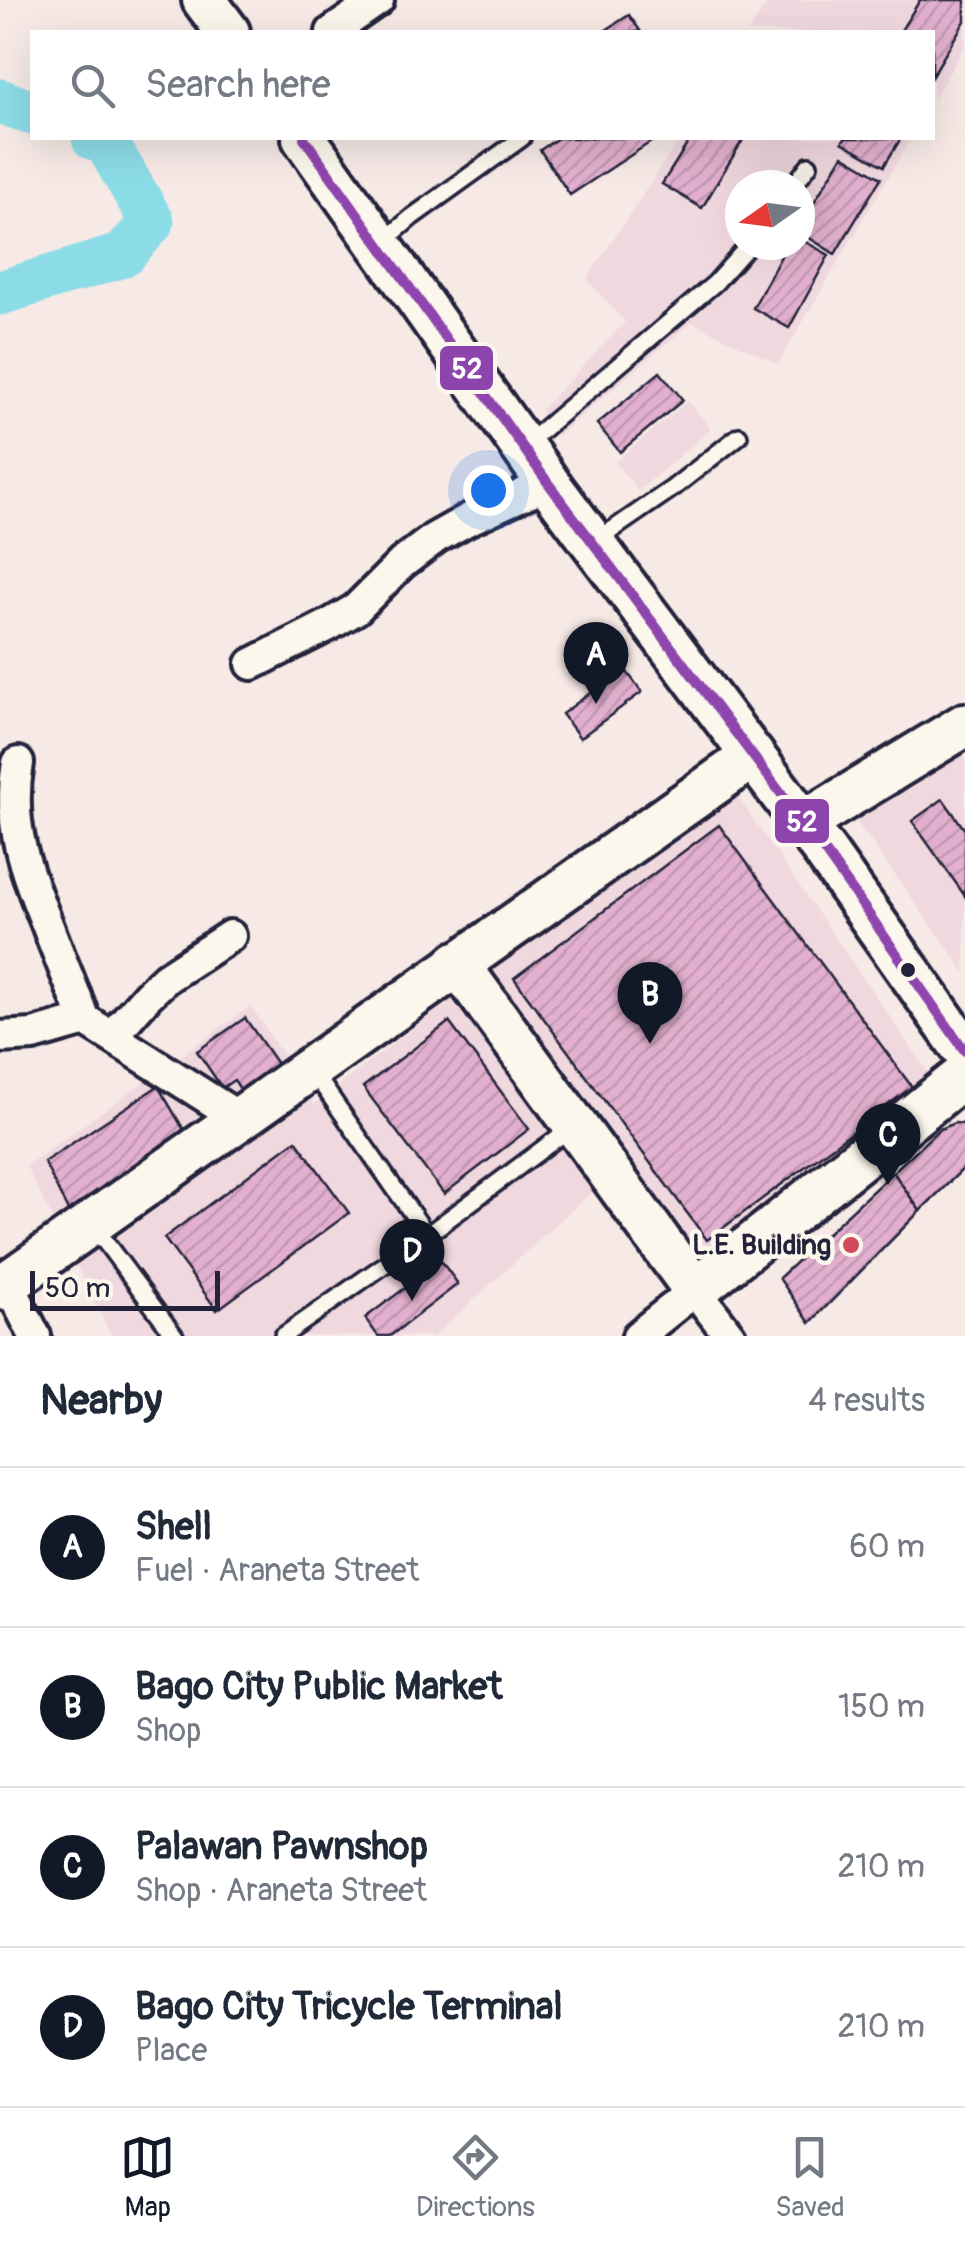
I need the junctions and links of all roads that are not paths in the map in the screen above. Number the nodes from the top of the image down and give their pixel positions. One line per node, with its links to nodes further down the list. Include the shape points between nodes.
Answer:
1 (204, 0): 3 (street)
2 (378, 0): 4 (street)
3 (226, 30)
4 (335, 30)
5 (305, 140): 9 (street)
6 (519, 140): 9 (lane)
7 (809, 165): 8 (lane)
8 (805, 170)
9 (380, 245): 12 (street)
10 (735, 260): 12 (lane)
11 (739, 436): 14 (lane)
12 (522, 447): 13 (street)
13 (548, 484): 14 (street); 15 (street, via 435,538 356,609)
14 (592, 543): 17 (street)
15 (252, 664)
16 (965, 725): 19 (street)
17 (753, 756): 19 (street); 22 (street)
18 (18, 763): 20 (street)
19 (804, 822): 26 (street)
20 (11, 859): 23 (street)
21 (230, 936): 24 (street, via 166,978)
22 (457, 963): 27 (street); 30 (street)
23 (85, 1020): 24 (street); 25 (street)
24 (112, 1036): 29 (street)
25 (0, 1037)
26 (965, 1051)
27 (310, 1067): 29 (street); 32 (lane)
28 (965, 1075): 34 (street)
29 (241, 1119): 31 (street)
30 (575, 1124): 32 (lane); 34 (street)
31 (92, 1223): 33 (street); 36 (lane)
32 (426, 1235): 37 (lane)
33 (4, 1285): 35 (street)
34 (696, 1290): 38 (street); 39 (street)
35 (35, 1336)
36 (176, 1336)
37 (283, 1336)
38 (638, 1336)
39 (730, 1336)

